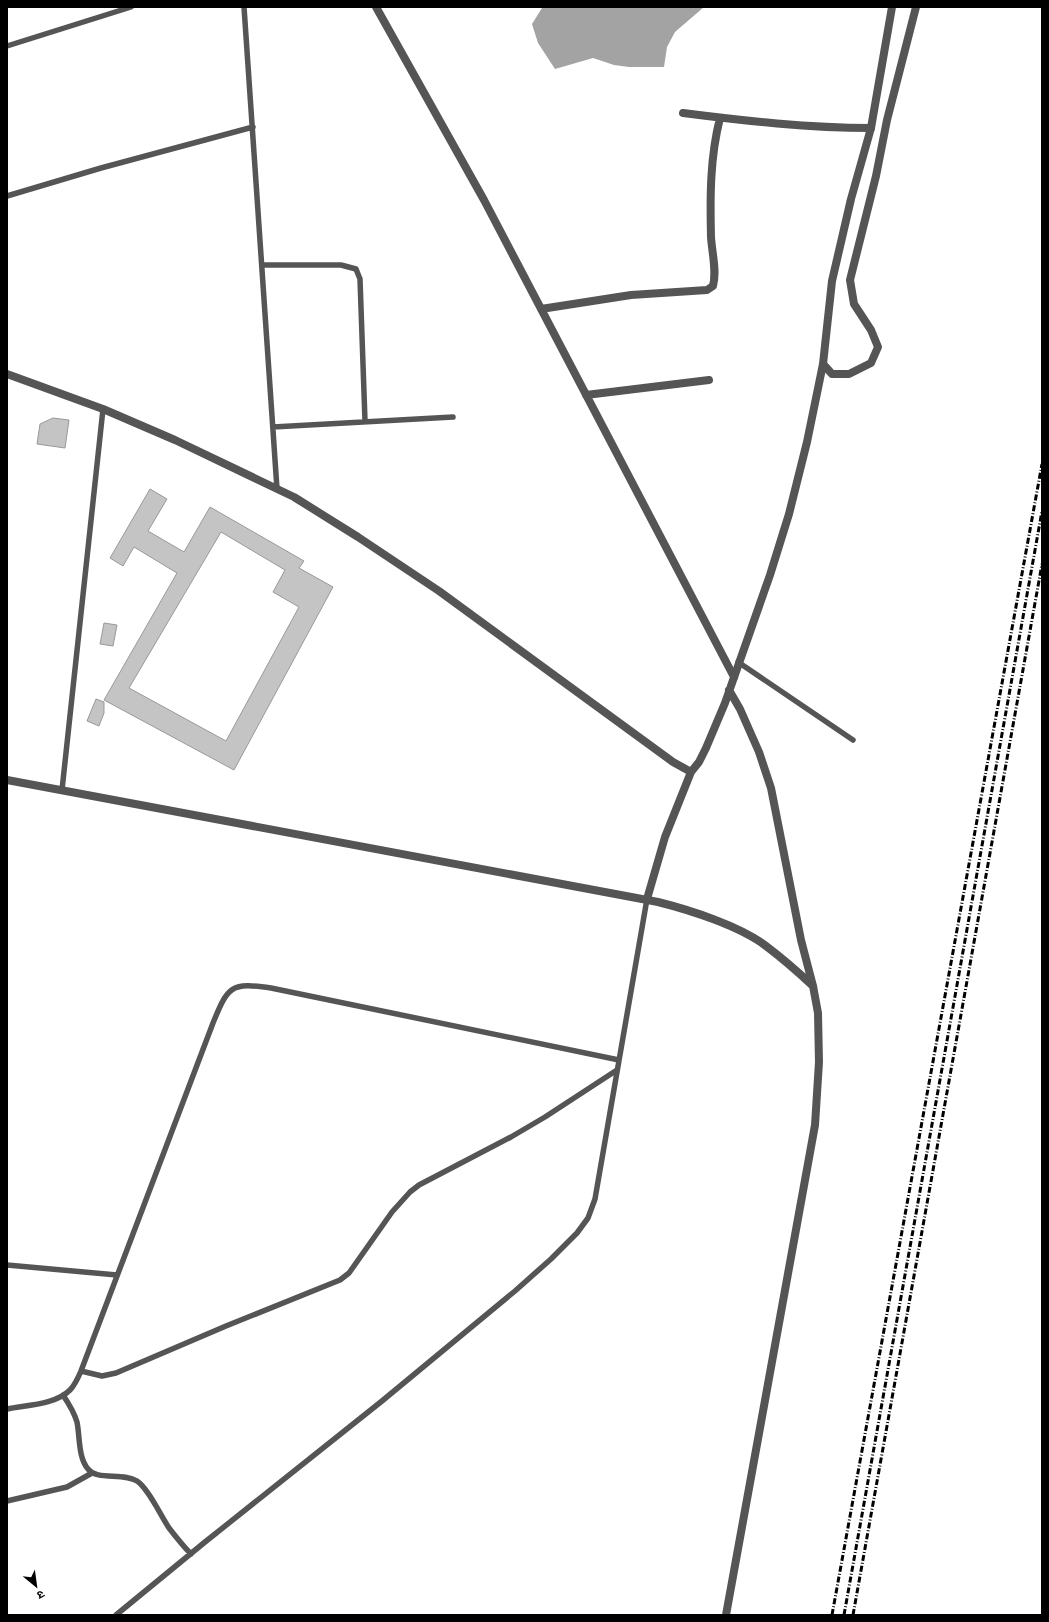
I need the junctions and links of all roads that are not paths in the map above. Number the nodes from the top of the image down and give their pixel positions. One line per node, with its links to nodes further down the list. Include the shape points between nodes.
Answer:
1 (131, 7): 6 (lane)
2 (244, 7): 9 (lane)
3 (376, 7): 13 (street, via 484,200)
4 (892, 7): 10 (street)
5 (916, 7): 14 (street, via 850,280 854,304 871,330 878,347 871,363 849,374 832,374)
6 (7, 46)
7 (683, 113): 8 (street)
8 (720, 118): 10 (street, via 815,127); 13 (street, via 712,162 713,286 707,290 631,295)
9 (253, 126): 11 (lane); 12 (lane)
10 (871, 128): 14 (street, via 832,282)
11 (7, 196)
12 (262, 265): 20 (lane, via 341,266 356,269 360,279); 21 (lane)
13 (541, 309): 17 (street)
14 (822, 364): 23 (street, via 807,442 789,514)
15 (7, 374): 18 (street)
16 (709, 380): 17 (street)
17 (586, 394): 24 (street)
18 (103, 409): 22 (street); 29 (lane)
19 (453, 417): 20 (lane)
20 (365, 421): 21 (lane)
21 (273, 427): 22 (lane)
22 (277, 489): 27 (street, via 358,537 439,591 673,762)
23 (738, 662): 24 (street); 26 (lane)
24 (734, 677): 25 (street)
25 (729, 690): 27 (street, via 706,748); 31 (street, via 756,746 771,788 801,940)
26 (853, 740)
27 (691, 772): 30 (street, via 665,837)
28 (7, 780): 29 (street)
29 (62, 790): 30 (street)
30 (647, 899): 31 (street, via 671,905 750,936 766,946); 32 (lane)
31 (813, 986): 43 (street, via 818,1013 819,1062 815,1125)
32 (619, 1060): 33 (lane); 35 (lane, via 271,988 233,988 222,1000)
33 (617, 1070): 36 (lane, via 512,1137 414,1188 392,1212 349,1273 340,1280 116,1373 102,1376); 41 (lane, via 596,1199 588,1218 577,1233 515,1291)
34 (7, 1265): 35 (lane)
35 (117, 1275): 36 (lane)
36 (81, 1371): 37 (lane, via 72,1387)
37 (63, 1395): 38 (lane, via 44,1402); 39 (lane, via 77,1423 84,1464)
38 (7, 1409)
39 (92, 1473): 40 (lane, via 67,1487); 41 (lane, via 129,1477 141,1484 170,1530)
40 (7, 1501)
41 (191, 1554): 42 (lane)
42 (116, 1615)
43 (726, 1615)

